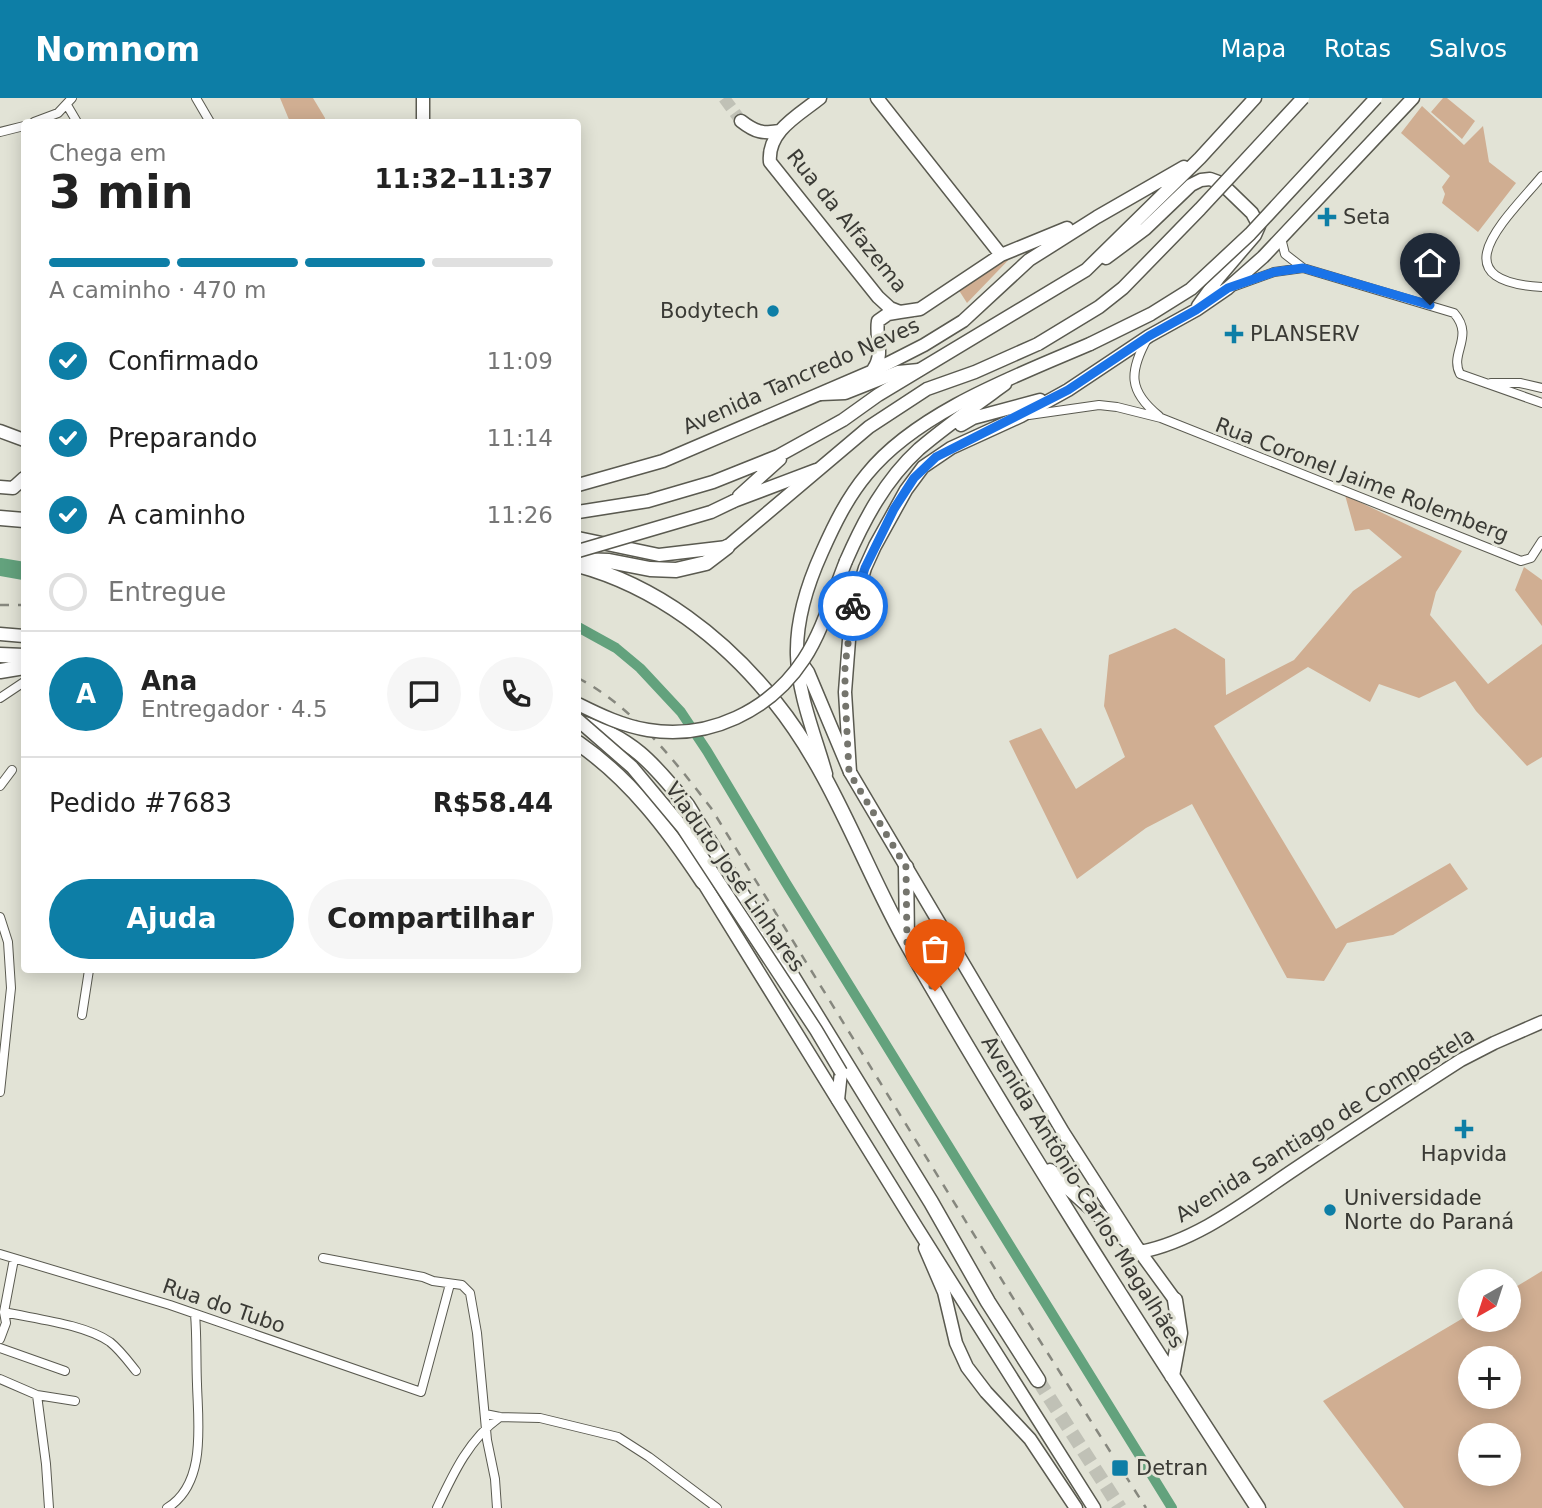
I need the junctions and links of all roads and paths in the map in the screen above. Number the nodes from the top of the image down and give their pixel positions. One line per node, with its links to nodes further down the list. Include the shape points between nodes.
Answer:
1 (196, 98): 12 (street)
2 (820, 98): 16 (main road, Rua da Alfazema)
3 (877, 98): 22 (main road)
4 (1255, 98): 18 (main road)
5 (1303, 98): 44 (main road, bridge, via 1123,288 1099,307 1038,344 927,389 869,427)
6 (1376, 98): 32 (main road, Avenida Antônio Carlos Magalhães, bridge, via 1250,234 1191,289 1151,314)
7 (1413, 98): 21 (main road, Avenida Antônio Carlos Magalhães)
8 (423, 99): 13 (main road)
9 (70, 102): 10 (street); 11 (street)
10 (42, 119)
11 (77, 119)
12 (208, 119)
13 (423, 119)
14 (741, 121): 16 (main road, via 753,131)
15 (21, 126): 17 (street)
16 (780, 131): 28 (main road, Rua da Alfazema, via 769,152 770,162 878,297)
17 (0, 132)
18 (1200, 158): 20 (main road, Avenida Tancredo Neves); 24 (main road)
19 (1542, 176): 25 (street, via 1499,228 1485,256 1493,273 1504,279)
20 (1097, 217): 22 (main road, Rua da Alfazema); 31 (main road, Avenida Tancredo Neves, via 1029,260 950,331)
21 (1281, 238): 23 (street, via 1285,254); 26 (main road, Avenida Antônio Carlos Magalhães)
22 (1001, 255): 28 (main road, Rua da Alfazema, via 920,309)
23 (1303, 268): 26 (street, via 1274,272); 33 (street, via 1454,313 1464,330 1457,368 1460,374)
24 (1086, 271): 27 (main road, via 1145,229 1191,185 1210,179 1221,183 1244,205 1259,226); 30 (main road)
25 (1542, 287)
26 (1228, 288): 27 (main road, Avenida Antônio Carlos Magalhães)
27 (1196, 310): 29 (main road, Avenida Antônio Carlos Magalhães)
28 (900, 312): 31 (main road, via 878,321 880,355)
29 (1149, 336): 35 (main road, Avenida Antônio Carlos Magalhães); 39 (street, Rua Coronel Jaime Rolemberg, via 1134,369 1134,382 1142,401)
30 (919, 370): 36 (main road, via 898,372 845,393); 43 (main road)
31 (873, 371): 36 (main road, Avenida Tancredo Neves)
32 (1016, 376): 41 (main road, Avenida Antônio Carlos Magalhães); 62 (main road, Avenida Antônio Carlos Magalhães, via 938,416 868,472 842,511 813,571 804,600)
33 (1484, 384): 34 (street); 37 (street)
34 (1542, 388)
35 (1068, 390): 38 (main road, Avenida Antônio Carlos Magalhães); 41 (main road, via 973,418)
36 (821, 394): 47 (main road, Avenida Tancredo Neves, via 663,461)
37 (1542, 403)
38 (1021, 416): 39 (street, Rua Coronel Jaime Rolemberg, via 1099,405); 72 (main road, Avenida Antônio Carlos Magalhães, via 951,448 923,467 875,546 855,597 848,636)
39 (1161, 418): 53 (street, Rua Coronel Jaime Rolemberg, via 1521,561 1531,558)
40 (0, 431): 42 (main road)
41 (938, 434): 67 (main road, Avenida Antônio Carlos Magalhães, bridge, via 886,486 863,523 805,659 771,696 739,718 698,730 665,732 632,726)
42 (21, 439)
43 (793, 448): 48 (main road); 49 (main road, via 673,494)
44 (817, 470): 48 (main road); 54 (main road)
45 (0, 482): 46 (main road)
46 (18, 482)
47 (581, 484)
48 (734, 501): 55 (main road, bridge)
49 (581, 512)
50 (0, 518): 51 (highway)
51 (21, 520)
52 (581, 539): 54 (main road, via 659,555)
53 (1542, 541)
54 (727, 547): 56 (highway, via 706,563 676,570)
55 (581, 550)
56 (581, 562)
57 (581, 563): 74 (highway, via 653,594 732,654 775,702)
58 (0, 634): 59 (main road)
59 (21, 636)
60 (0, 655): 61 (highway)
61 (21, 656)
62 (797, 657): 72 (main road, via 808,672); 74 (main road, Avenida Antônio Carlos Magalhães, via 803,696)
63 (21, 668): 64 (highway)
64 (0, 671)
65 (21, 684): 66 (street)
66 (0, 698)
67 (581, 705)
68 (581, 722): 84 (highway, via 646,757 687,805)
69 (581, 724): 82 (main road, Viaduto José Linhares, bridge, via 632,767 682,828)
70 (581, 745): 76 (highway, via 636,793)
71 (12, 770): 73 (street)
72 (849, 772): 75 (main road, Avenida Antônio Carlos Magalhães)
73 (0, 786)
74 (831, 787): 78 (highway, Avenida Antônio Carlos Magalhães)
75 (906, 867): 78 (highway); 89 (main road, Avenida Antônio Carlos Magalhães)
76 (703, 881): 85 (main road)
77 (0, 917): 83 (street, via 8,942 11,988)
78 (907, 944): 86 (highway, Avenida Antônio Carlos Magalhães)
79 (89, 973): 80 (street)
80 (82, 1015)
81 (1542, 1022): 88 (main road, Avenida Santiago de Compostela, via 1461,1060 1244,1203)
82 (841, 1072): 84 (main road, Viaduto José Linhares); 85 (main road)
83 (0, 1092)
84 (864, 1094): 104 (highway)
85 (838, 1100): 87 (main road)
86 (1033, 1154): 89 (highway); 102 (highway, Avenida Antônio Carlos Magalhães)
87 (917, 1228): 117 (main road, via 944,1292 953,1335 967,1367 1030,1439); 118 (main road)
88 (1167, 1245): 89 (main road, Avenida Santiago de Compostela); 93 (main road, Avenida Santiago de Compostela)
89 (1140, 1252): 93 (main road, Avenida Antônio Carlos Magalhães)
90 (0, 1254): 92 (street, Rua do Tubo)
91 (323, 1258): 94 (street)
92 (14, 1259): 96 (street); 97 (street, Rua do Tubo)
93 (1153, 1268): 95 (main road, Avenida Antônio Carlos Magalhães)
94 (450, 1284): 97 (street, Rua do Tubo, via 421,1392); 107 (street, via 462,1285 470,1293)
95 (1175, 1300): 102 (highway, via 1180,1332)
96 (4, 1312): 98 (street, via 6,1323); 101 (street, via 99,1337 113,1345)
97 (195, 1314): 110 (street, via 199,1441 195,1465)
98 (0, 1339)
99 (0, 1349): 100 (street)
100 (65, 1371)
101 (136, 1371)
102 (1172, 1376): 119 (highway, Avenida Antônio Carlos Magalhães)
103 (0, 1379): 105 (street)
104 (1038, 1380)
105 (37, 1395): 106 (street); 111 (street)
106 (75, 1401)
107 (485, 1414): 108 (street); 109 (street)
108 (500, 1417): 109 (street); 116 (street, via 540,1418 618,1437)
109 (485, 1429): 114 (street, via 469,1448); 115 (street)
110 (178, 1502): 112 (street); 113 (street)
111 (48, 1508)
112 (167, 1508)
113 (186, 1508)
114 (438, 1508)
115 (497, 1508)
116 (717, 1508)
117 (1076, 1508)
118 (1094, 1508)
119 (1258, 1508)

